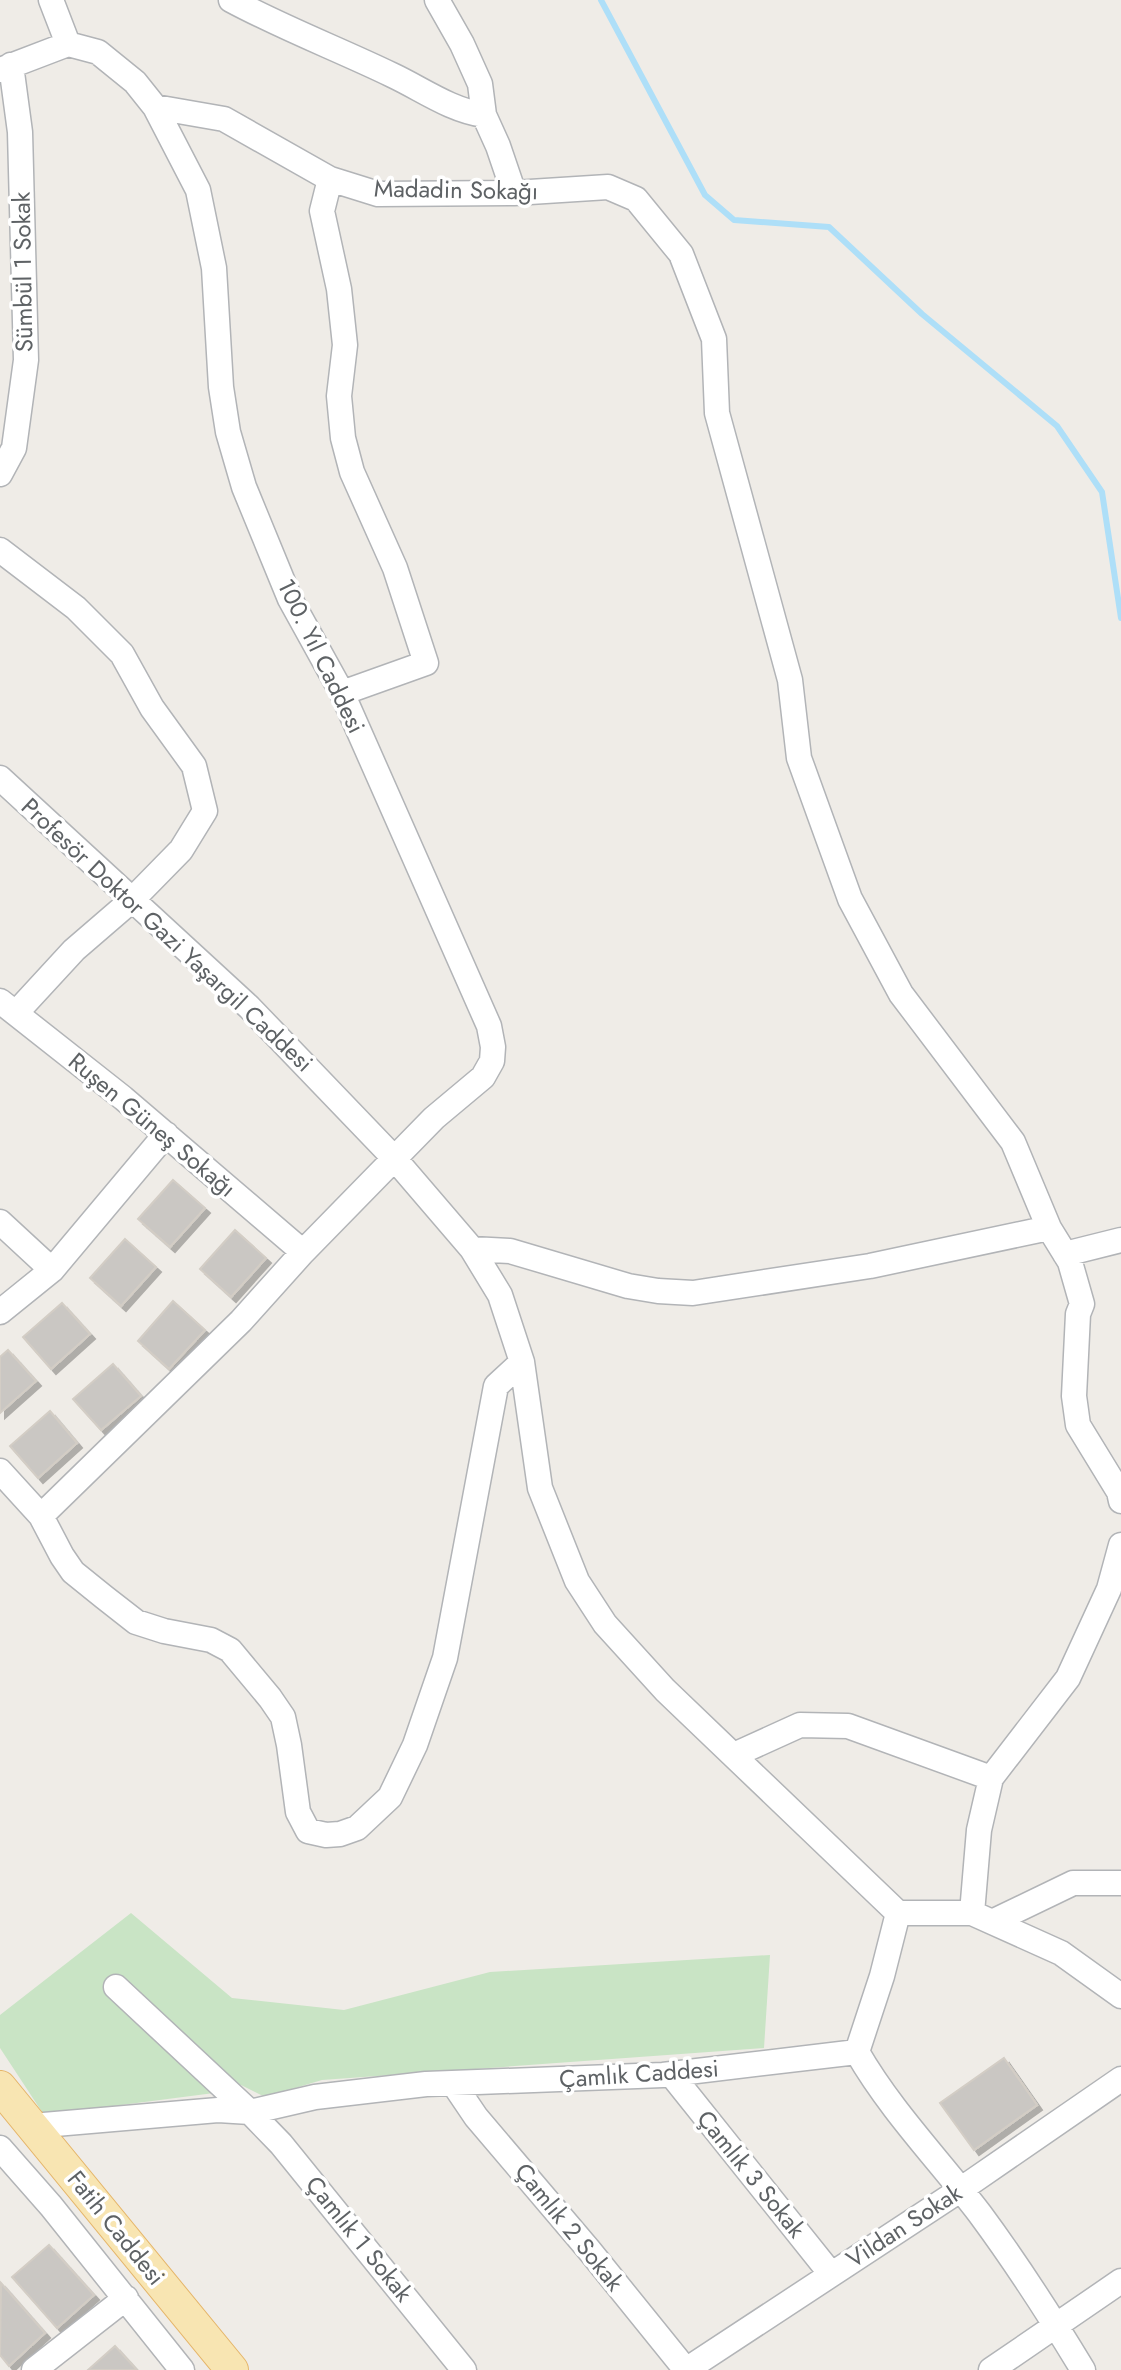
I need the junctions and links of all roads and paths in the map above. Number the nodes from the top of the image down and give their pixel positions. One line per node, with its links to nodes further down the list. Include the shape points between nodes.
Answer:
1 (51, 0): 4 (street)
2 (231, 0): 7 (street, via 464,112)
3 (437, 0): 7 (street, via 480,84)
4 (68, 44): 5 (street); 6 (street, via 98,52 135,82)
5 (6, 67): 10 (street, Sümbül 1 Sokak, via 20,132 26,360 14,448)
6 (155, 107): 8 (street, Madadin Sokağı, via 224,119); 12 (street, 100. Yıl Caddesi, via 198,190 214,268 221,387 244,487 290,599)
7 (484, 115): 9 (street)
8 (330, 178): 9 (street, Madadin Sokağı, via 378,194); 12 (street, via 322,211 339,289 345,345 339,396 343,438 352,472 395,568 426,663)
9 (514, 193): 19 (street, Madadin Sokağı, via 608,187 636,199 681,254 714,339 717,413 790,680 799,758 850,900 901,994 1013,1142)
10 (0, 474)
11 (0, 550): 14 (street, via 76,608 122,654 152,708 194,765 205,811 181,850)
12 (341, 693): 17 (street, 100. Yıl Caddesi, via 489,1026 493,1047 483,1077)
13 (0, 778): 14 (street, Profesör Doktor Gazi Yaşargil Caddesi)
14 (132, 900): 15 (street); 17 (street, Profesör Doktor Gazi Yaşargil Caddesi, via 249,1007)
15 (8, 1007): 16 (street, Ruşen Güneş Sokağı)
16 (166, 1135): 22 (street, Ruşen Güneş Sokağı); 24 (street)
17 (394, 1158): 21 (street, Profesör Doktor Gazi Yaşargil Caddesi); 22 (street, 100. Yıl Caddesi)
18 (0, 1222): 24 (street)
19 (1049, 1228): 21 (street, via 870,1265 693,1293 628,1286 510,1251); 23 (street)
20 (1121, 1240): 23 (street)
21 (472, 1249): 26 (street, Profesör Doktor Gazi Yaşargil Caddesi, via 500,1295)
22 (303, 1252): 29 (street, 100. Yıl Caddesi, via 241,1321)
23 (1065, 1254): 28 (street, via 1082,1304 1074,1396 1078,1425)
24 (52, 1270): 25 (street)
25 (0, 1312)
26 (522, 1362): 29 (street, via 496,1385 445,1658 415,1745 390,1797 357,1828 340,1834 307,1831 299,1812 283,1717 230,1650 211,1640 136,1622 73,1572); 31 (street, Profesör Doktor Gazi Yaşargil Caddesi, via 540,1488 577,1581 605,1624 665,1690)
27 (0, 1471): 29 (street)
28 (1121, 1501)
29 (41, 1516)
30 (1121, 1545): 32 (street, via 1110,1590 1068,1678)
31 (734, 1755): 32 (street, via 800,1725 848,1727); 34 (street, Profesör Doktor Gazi Yaşargil Caddesi)
32 (991, 1778): 35 (street, via 979,1830)
33 (1121, 1884): 35 (street, via 1073,1883)
34 (898, 1913): 35 (street); 38 (street)
35 (982, 1918): 37 (street, via 1062,1953)
36 (116, 1987): 43 (street, Çamlık 1 Sokak)
37 (1121, 1996)
38 (857, 2052): 39 (street, Çamlık Caddesi); 46 (street, via 874,2082)
39 (671, 2074): 41 (street, Çamlık Caddesi); 47 (street, Çamlık 3 Sokak)
40 (1121, 2079): 46 (street, Vildan Sokak)
41 (453, 2083): 43 (street, Çamlık Caddesi, via 315,2096); 55 (street, Çamlık 2 Sokak, via 476,2117)
42 (0, 2087): 44 (main road, Fatih Caddesi)
43 (250, 2112): 44 (street, Çamlık Caddesi, via 218,2110); 54 (street, Çamlık 1 Sokak)
44 (32, 2126): 53 (main road, Fatih Caddesi)
45 (0, 2149): 49 (street)
46 (960, 2190): 47 (street, Vildan Sokak); 50 (street)
47 (831, 2274): 55 (street, Vildan Sokak)
48 (1121, 2281): 50 (street)
49 (126, 2298): 51 (street); 52 (street)
50 (1056, 2325): 56 (street); 57 (street)
51 (34, 2370)
52 (182, 2370)
53 (232, 2370)
54 (464, 2370)
55 (686, 2370)
56 (990, 2370)
57 (1083, 2370)

